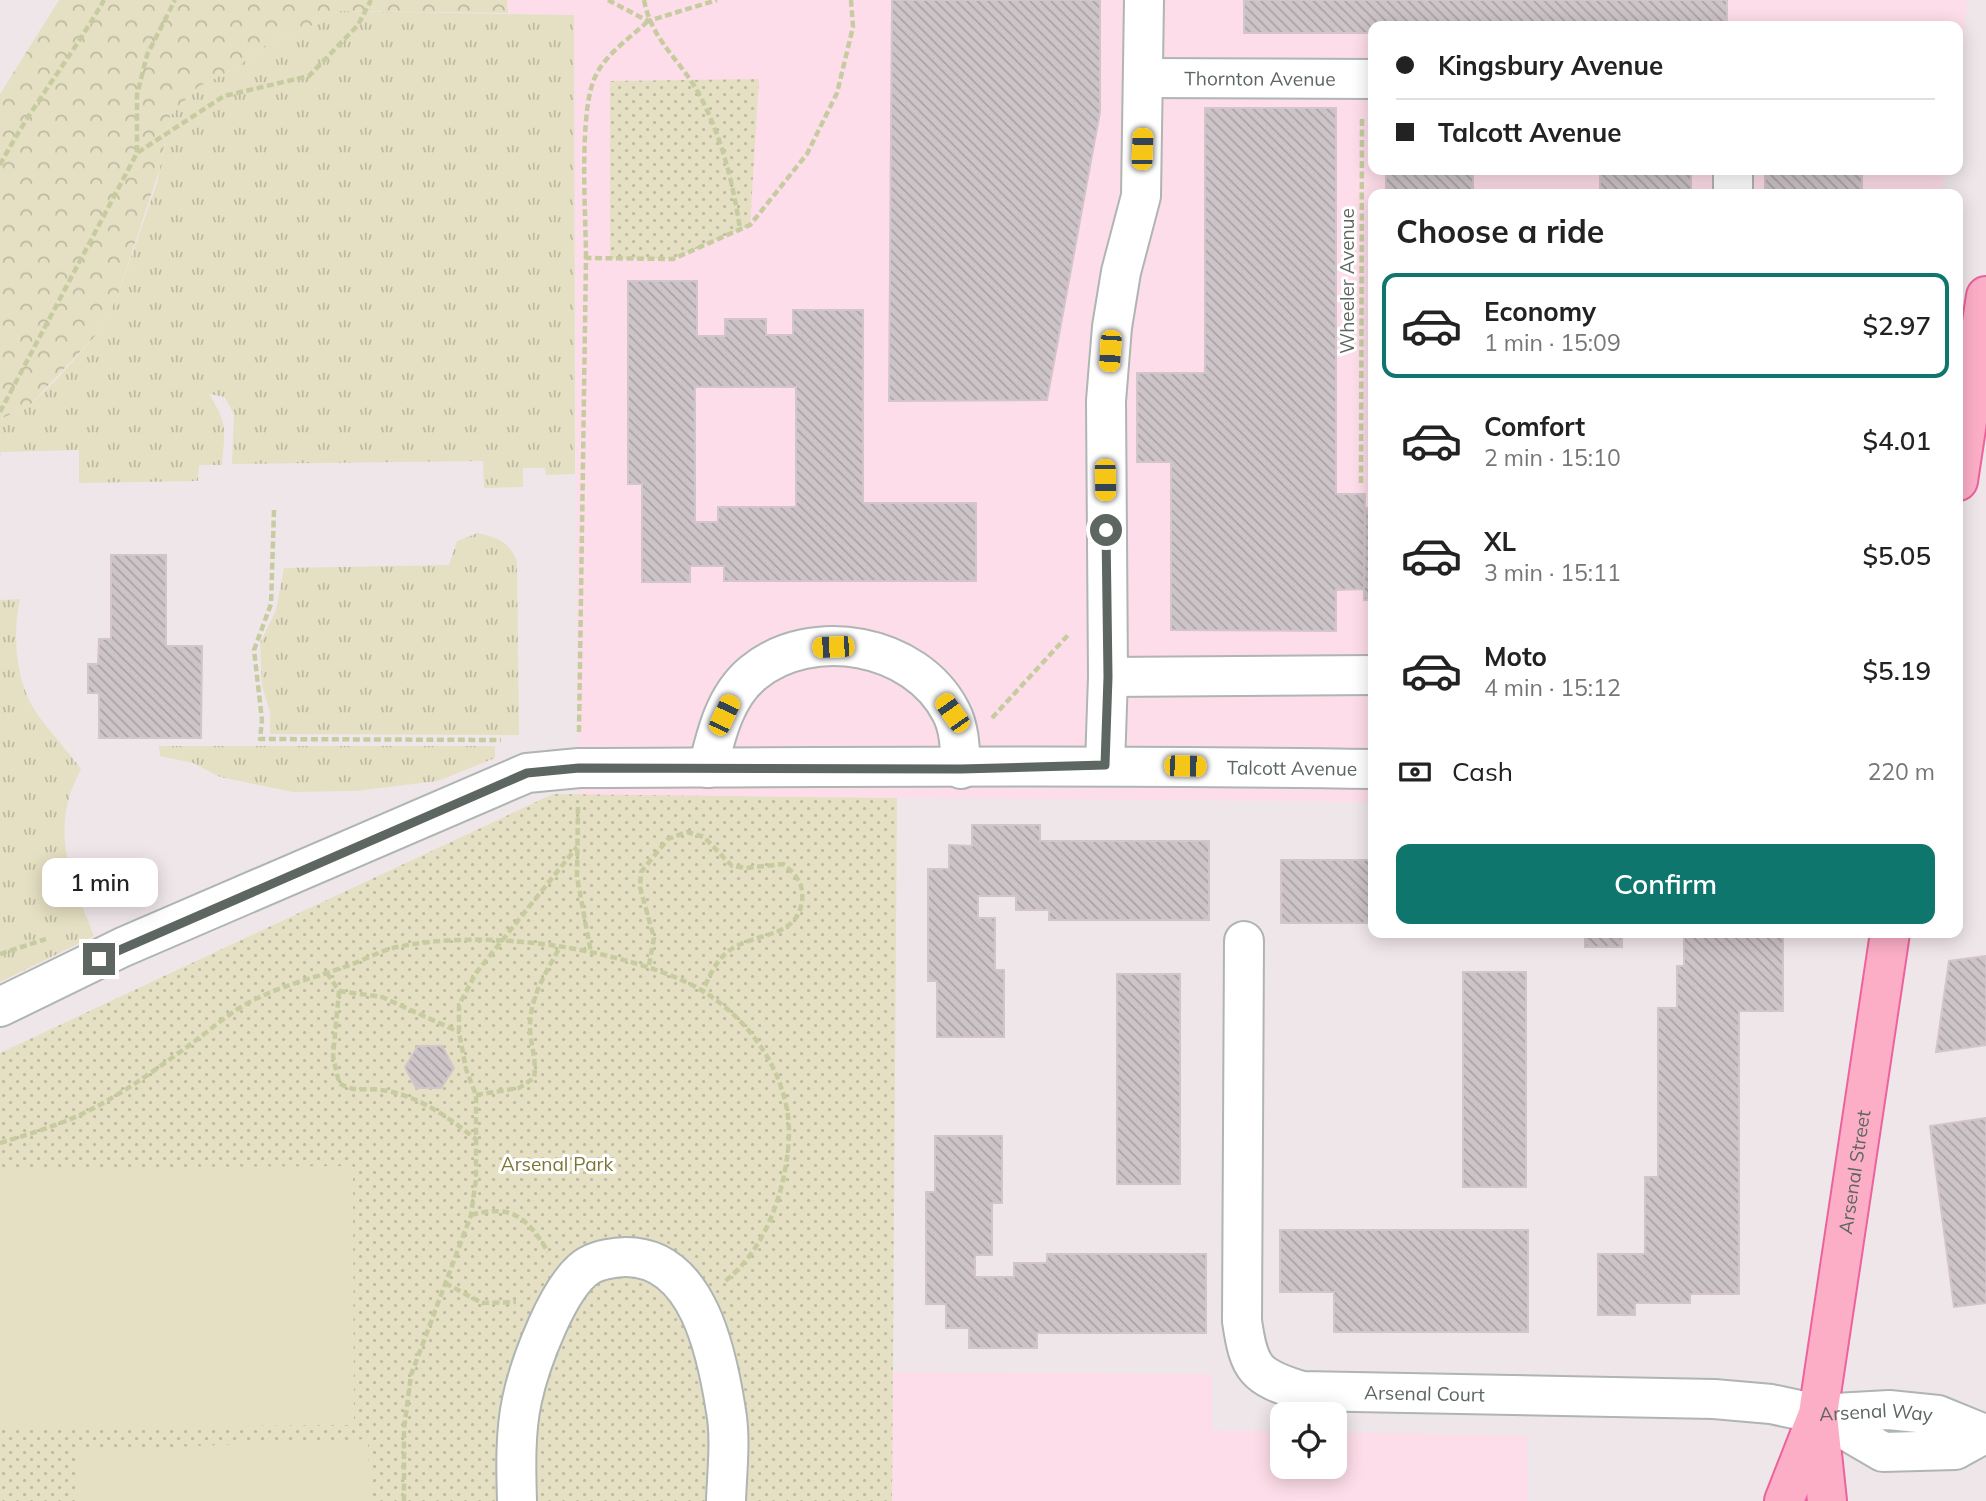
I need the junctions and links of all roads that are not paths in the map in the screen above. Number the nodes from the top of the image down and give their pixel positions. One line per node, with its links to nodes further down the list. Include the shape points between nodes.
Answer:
1 (1144, 0): 2 (street)
2 (1144, 78): 3 (street, Thornton Avenue); 7 (street, via 1141,196 1114,313 1106,401)
3 (1368, 79)
4 (1986, 296): 5 (main road)
5 (1963, 448)
6 (1368, 675): 7 (street)
7 (1108, 677): 8 (street)
8 (1105, 765): 10 (street, Talcott Avenue); 11 (street, Talcott Avenue)
9 (708, 768): 10 (street, Talcott Avenue); 10 (street, via 731,699 751,675 778,656 803,648 833,647 871,651 905,664 933,686 952,713); 14 (street, Talcott Avenue, via 579,768 527,773 123,947)
10 (961, 769)
11 (1368, 769)
12 (1889, 938): 15 (main road, Arsenal Street)
13 (1244, 941): 15 (street, Arsenal Court, via 1242,1321 1247,1356 1268,1381 1302,1391 1714,1399)
14 (0, 1007)
15 (1818, 1414): 16 (street, Arsenal Way, via 1905,1411 1938,1416); 19 (main road, Arsenal Street); 20 (main road, Arsenal Street)
16 (1984, 1433)
17 (517, 1501): 18 (street, via 522,1401 544,1334 566,1289 589,1265 618,1257 645,1257 672,1271 696,1304 714,1355 727,1413)
18 (726, 1501)
19 (1784, 1501)
20 (1827, 1501)

